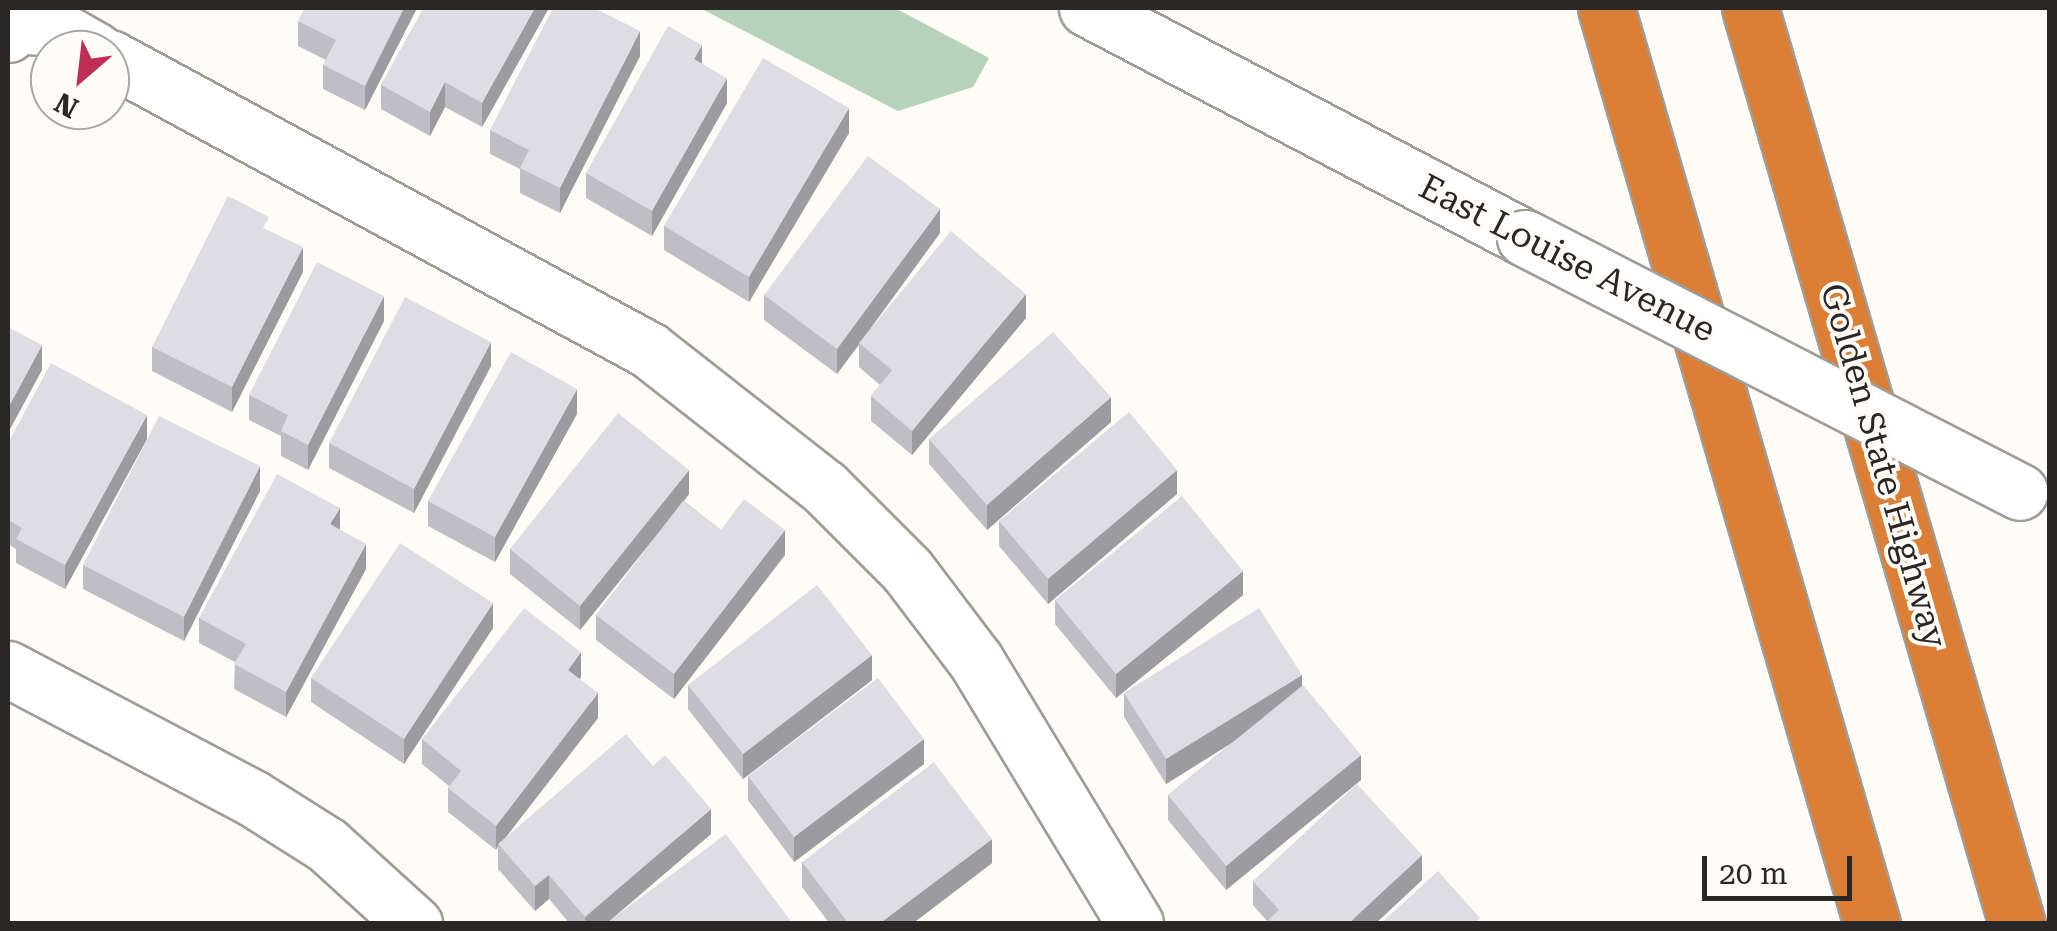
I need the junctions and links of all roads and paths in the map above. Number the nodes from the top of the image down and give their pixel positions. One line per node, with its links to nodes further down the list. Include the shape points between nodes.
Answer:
1 (1087, 8): 7 (street, East Louise Avenue, bridge)
2 (1606, 8): 11 (highway)
3 (1750, 8): 12 (highway, Golden State Highway)
4 (60, 30): 5 (street, via 15,26)
5 (8, 34)
6 (130, 69): 10 (street, via 649,350 810,475 907,570 976,661)
7 (2035, 500)
8 (8, 669): 9 (street, via 251,796 326,846)
9 (414, 924)
10 (1135, 924)
11 (1872, 924)
12 (2017, 924)

